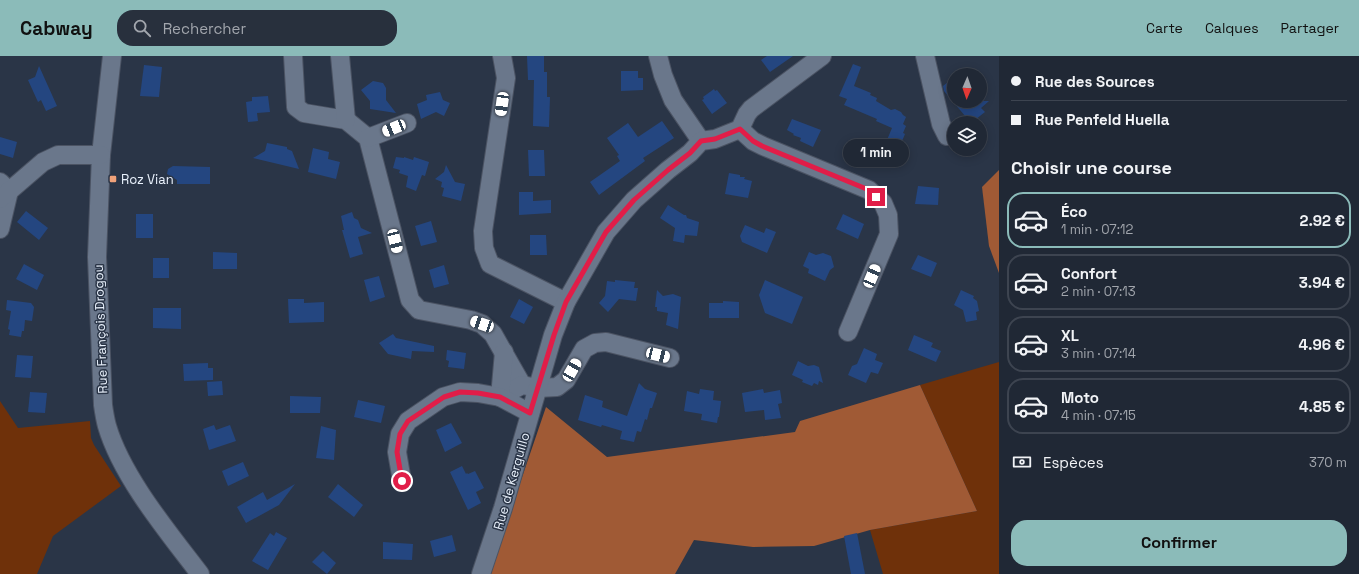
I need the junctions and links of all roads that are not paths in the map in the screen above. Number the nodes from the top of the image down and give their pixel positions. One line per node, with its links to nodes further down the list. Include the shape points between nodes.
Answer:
1 (112, 56): 14 (street, Rue François Drogou)
2 (293, 56): 8 (street, via 296,107 304,113)
3 (340, 56): 8 (street)
4 (502, 56): 17 (street, via 506,78 483,231 484,248 490,264)
5 (658, 56): 13 (street, via 673,100)
6 (822, 56): 10 (street, via 751,110)
7 (926, 56): 11 (street, via 941,124)
8 (346, 120): 12 (street)
9 (407, 123): 12 (street)
10 (740, 129): 13 (street, via 715,139); 18 (street, via 762,146 869,190 883,204 888,215 889,234)
11 (947, 136)
12 (368, 138): 19 (street, via 410,300 419,310 482,324 493,334)
13 (701, 141): 17 (street, Rue de Kerguillo, via 634,200 606,232)
14 (101, 155): 15 (street, via 58,155); 25 (street, Rue François Drogou, via 97,257 106,426 132,480)
15 (3, 191): 16 (street)
16 (0, 229)
17 (566, 302): 21 (street, Rue de Kerguillo)
18 (848, 332)
19 (504, 352): 21 (street); 22 (street)
20 (670, 358): 21 (street, via 606,342 595,343 584,349 566,380 556,387)
21 (530, 387): 22 (street); 23 (street, Rue de Kerguillo)
22 (500, 397): 23 (street); 24 (street, via 460,392 444,397 408,421 400,434 397,452)
23 (530, 413): 26 (street, Rue de Kerguillo)
24 (402, 481)
25 (200, 574)
26 (481, 574)

